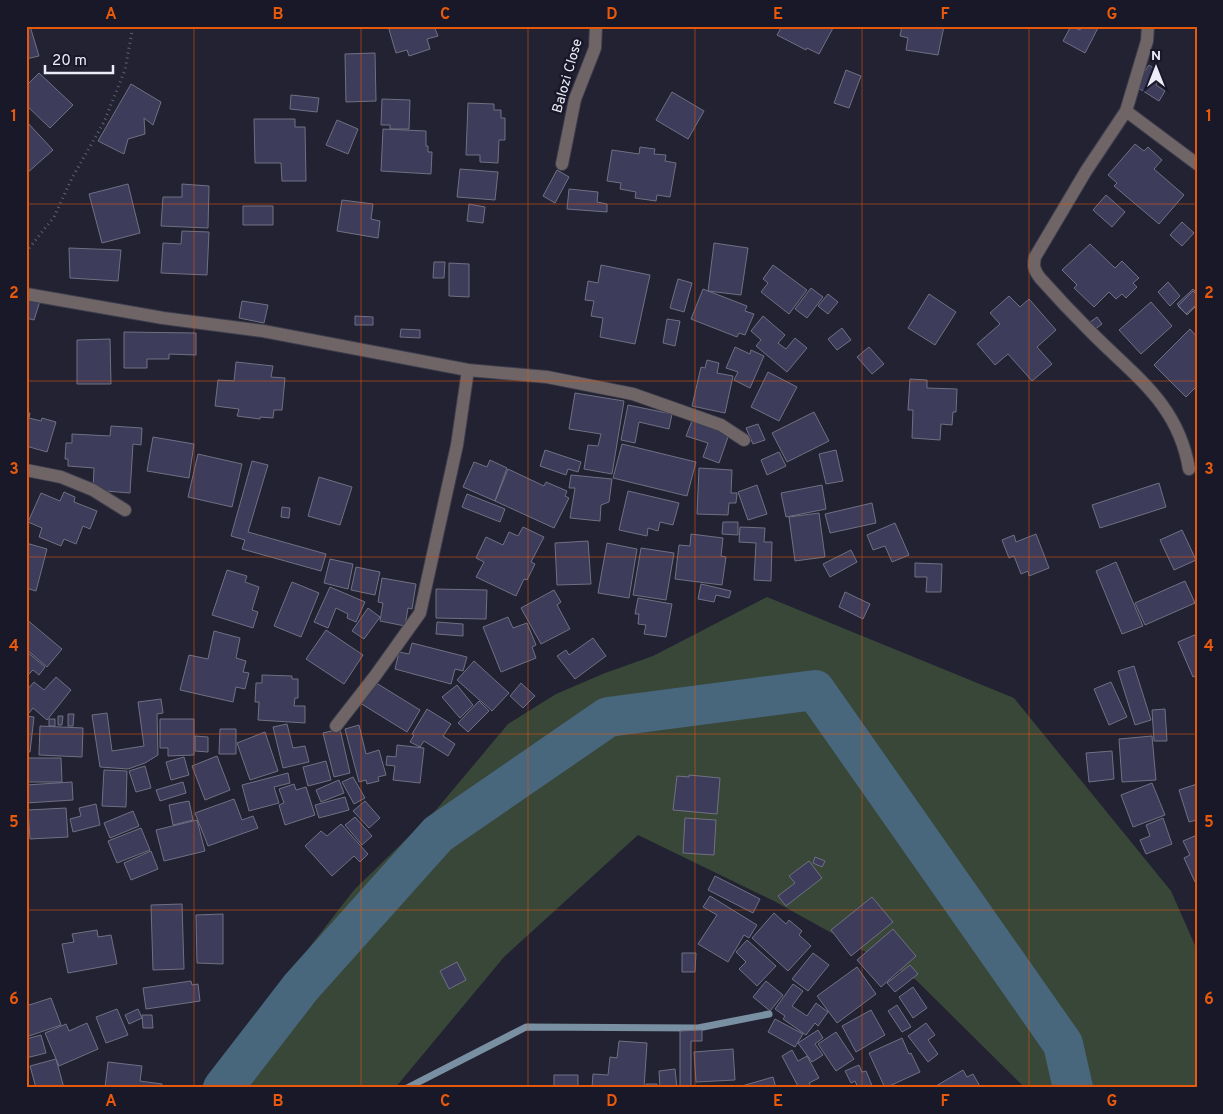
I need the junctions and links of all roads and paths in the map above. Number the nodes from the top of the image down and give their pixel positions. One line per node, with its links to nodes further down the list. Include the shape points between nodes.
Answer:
1 (133, 26): 7 (path, via 125,70 104,122 54,217)
2 (596, 26): 5 (street, Balozi Close, via 595,48 575,100)
3 (1148, 26): 4 (street, via 1148,41)
4 (1126, 111): 6 (street); 12 (street, via 1086,171 1035,257 1033,266 1040,278 1161,402 1185,448)
5 (562, 164)
6 (1197, 164)
7 (26, 252)
8 (26, 294): 9 (street, via 163,318 263,331)
9 (468, 370): 10 (street, via 547,377 633,394 721,425); 14 (street, via 457,445 420,613)
10 (744, 440)
11 (26, 470): 13 (street, via 61,477 93,490)
12 (1188, 470)
13 (125, 510)
14 (336, 726)

